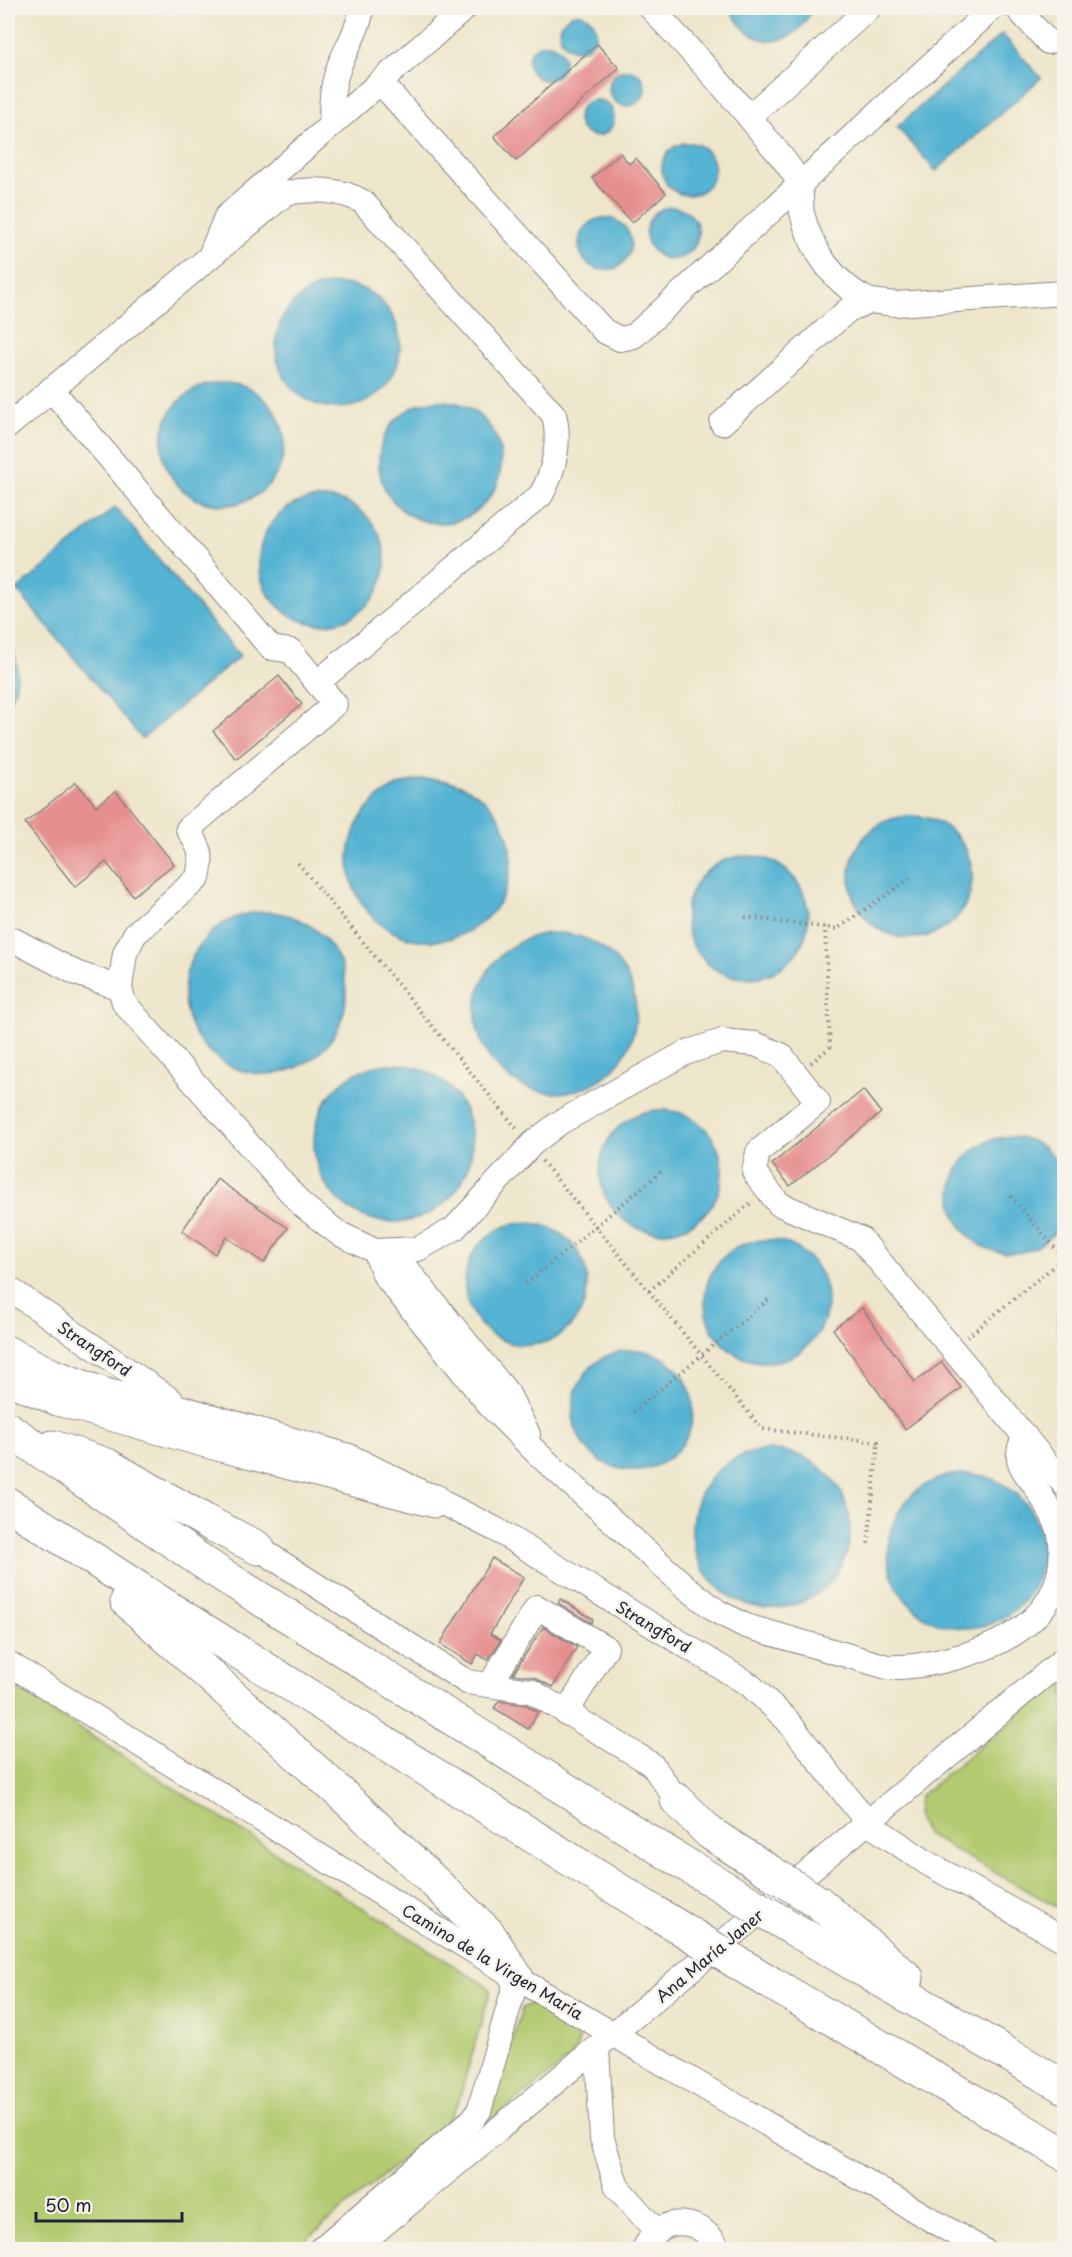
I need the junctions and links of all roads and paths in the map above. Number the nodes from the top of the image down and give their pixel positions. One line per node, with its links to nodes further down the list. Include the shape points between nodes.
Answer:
1 (362, 8): 10 (street, via 333,85)
2 (465, 8): 8 (street)
3 (651, 8): 9 (street)
4 (869, 8): 9 (street)
5 (993, 8): 11 (street)
6 (1017, 8): 7 (street)
7 (1048, 42)
8 (380, 82): 10 (street); 11 (street, via 604,331 620,339 634,336)
9 (749, 117): 11 (street)
10 (332, 124): 12 (street, via 226,217)
11 (800, 184): 14 (street, via 802,213 822,260 841,282)
12 (210, 256): 15 (street); 18 (street, via 286,193 304,189 350,195 363,202 554,415 558,431 550,479 541,495)
13 (1065, 293): 14 (street, via 896,304)
14 (870, 300): 16 (street, via 848,310)
15 (51, 389): 17 (street); 18 (street, via 271,648 291,651)
16 (722, 423)
17 (8, 426)
18 (317, 683): 24 (street, via 335,704 188,829 200,847 198,878 135,934 125,953)
19 (298, 862): 26 (path)
20 (912, 877): 22 (path, via 837,928)
21 (745, 916): 22 (path)
22 (825, 927): 25 (path, via 830,1047)
23 (8, 937): 24 (street, via 76,973)
24 (120, 988): 31 (street, via 124,1003 302,1205 338,1233)
25 (797, 1075): 26 (street, via 781,1055 755,1044 722,1041 685,1053 559,1123); 28 (street, via 818,1102 758,1152 754,1172)
26 (530, 1146): 30 (path); 31 (street, via 454,1229 418,1249)
27 (662, 1171): 30 (path)
28 (768, 1189): 35 (path); 38 (street, via 779,1204 861,1239)
29 (1011, 1196): 32 (path)
30 (596, 1226): 33 (path); 35 (path)
31 (375, 1251): 44 (street, via 385,1276 492,1408 686,1587 718,1612 746,1626 887,1667 906,1668 976,1653 998,1644 1032,1623 1052,1597 1062,1558 1059,1534 1046,1504 1021,1466 1020,1447)
32 (1064, 1259): 38 (path)
33 (526, 1284)
34 (8, 1288): 41 (street, Strangford)
35 (649, 1291): 39 (path)
36 (768, 1300): 39 (path)
37 (8, 1348): 41 (street, Strangford, via 53,1371 107,1391)
38 (952, 1349): 44 (street)
39 (701, 1355): 42 (path); 48 (path, via 762,1429 878,1442)
40 (8, 1378): 46 (highway, via 58,1399)
41 (183, 1408): 46 (street, Strangford, via 349,1456)
42 (633, 1412)
43 (14, 1434): 49 (highway, via 107,1465); 58 (highway, bridge, via 216,1571 685,1864)
44 (1025, 1436): 45 (street)
45 (1065, 1484)
46 (435, 1501): 55 (street, Strangford, via 495,1529 750,1685 787,1720)
47 (26, 1518): 57 (highway, via 308,1763 488,1933); 61 (highway, bridge, via 654,1912)
48 (868, 1544)
49 (258, 1548): 52 (street, via 467,1682)
50 (1065, 1659): 55 (street, Ana María Janer)
51 (8, 1662): 57 (street, Camino de la Virgen María)
52 (490, 1685): 53 (street, via 531,1692); 53 (street, via 537,1606 606,1648)
53 (566, 1713): 54 (street, via 653,1766)
54 (677, 1800): 58 (highway, bridge, via 710,1833 818,1902)
55 (868, 1823): 56 (street, Strangford, via 927,1863); 59 (street, Ana María Janer)
56 (1065, 1940)
57 (517, 1978): 59 (street, Camino de la Virgen María); 63 (street, via 479,2111)
58 (970, 2032): 60 (highway)
59 (605, 2041): 62 (street, via 602,2138 617,2187); 64 (street, Ana María Janer); 66 (street, Camino de la Virgen María)
60 (1065, 2087)
61 (1065, 2154)
62 (650, 2240): 65 (street, via 668,2225 681,2223 706,2231)
63 (320, 2250)
64 (353, 2250)
65 (719, 2250)
66 (984, 2250)

